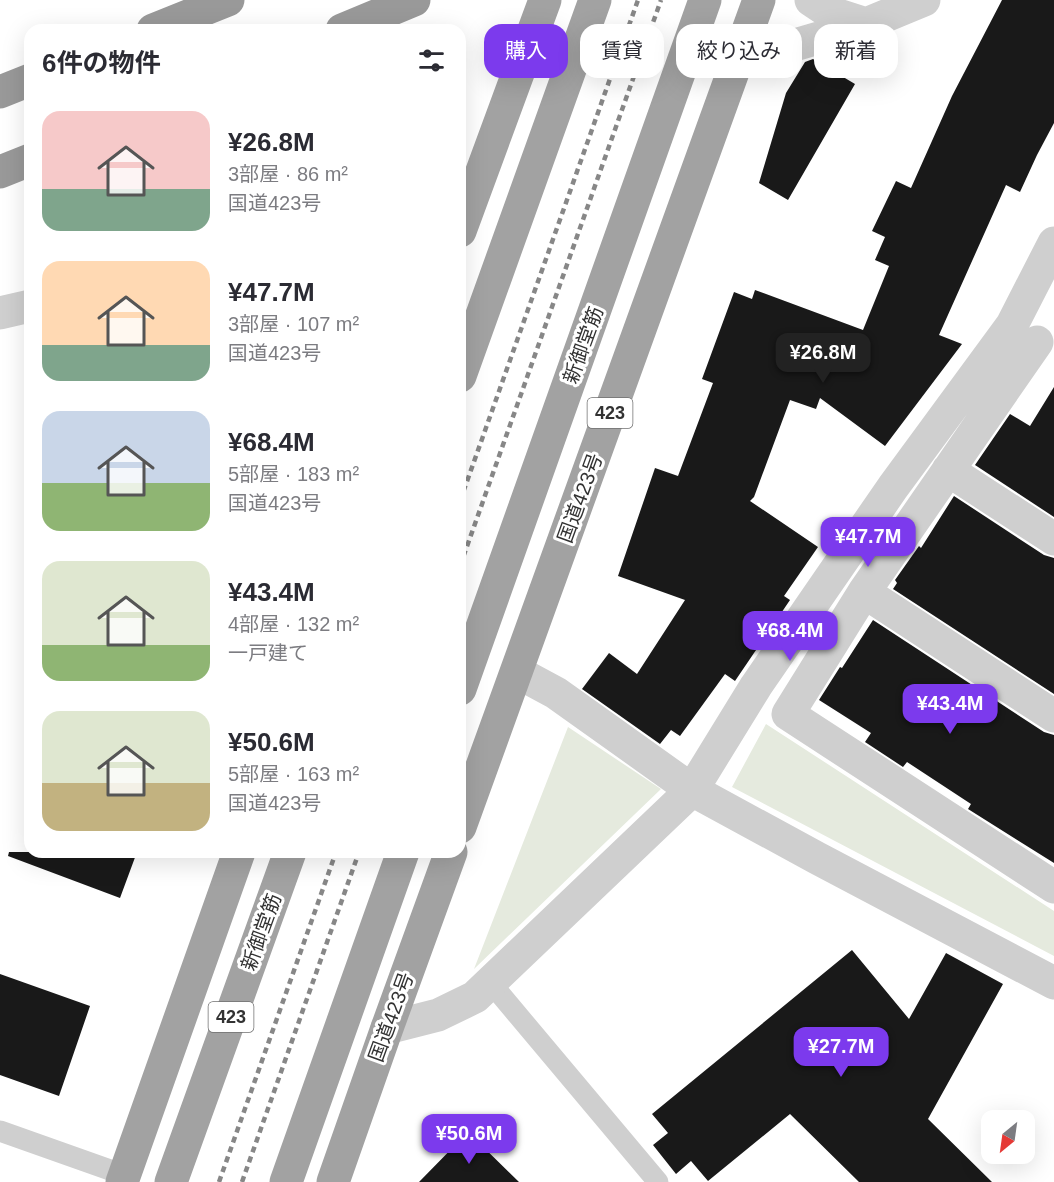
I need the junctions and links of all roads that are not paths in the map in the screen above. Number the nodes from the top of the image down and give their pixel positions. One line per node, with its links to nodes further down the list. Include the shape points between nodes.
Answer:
1 (228, 0): 9 (highway)
2 (414, 0): 10 (highway)
3 (545, 0): 18 (highway)
4 (595, 0): 24 (highway)
5 (705, 0): 28 (highway, 新御堂筋 / 423)
6 (759, 0): 11 (highway, 国道423号 / 423)
7 (811, 0): 12 (street, via 828,12)
8 (924, 0): 12 (street)
9 (168, 24)
10 (356, 24)
11 (750, 24)
12 (866, 24)
13 (731, 78): 29 (highway, 国道423号 / 423)
14 (24, 82): 15 (highway)
15 (0, 92)
16 (24, 162): 17 (highway)
17 (0, 172)
18 (472, 173): 19 (highway)
19 (466, 202)
20 (1054, 243): 23 (street)
21 (24, 307): 22 (street)
22 (0, 313)
23 (1034, 340): 25 (street); 31 (street, via 892,487 756,686)
24 (466, 358)
25 (948, 470): 26 (street); 27 (street)
26 (1054, 539)
27 (864, 592): 30 (street); 37 (street, via 788,714)
28 (466, 672)
29 (517, 672): 31 (street, via 556,693); 32 (highway, 国道423号 / 423)
30 (1054, 716)
31 (692, 790): 38 (street); 39 (street)
32 (466, 811)
33 (237, 858): 42 (highway, 423)
34 (288, 858): 43 (highway, 新御堂筋 / 423)
35 (401, 858): 44 (highway)
36 (449, 858): 40 (highway, 国道423号)
37 (1054, 887)
38 (490, 982): 40 (street, via 475,997 438,1015); 46 (lane)
39 (1054, 983)
40 (387, 1028): 45 (highway, 国道423号)
41 (0, 1131): 42 (lane)
42 (123, 1179)
43 (171, 1182)
44 (286, 1182)
45 (333, 1182)
46 (658, 1182)

